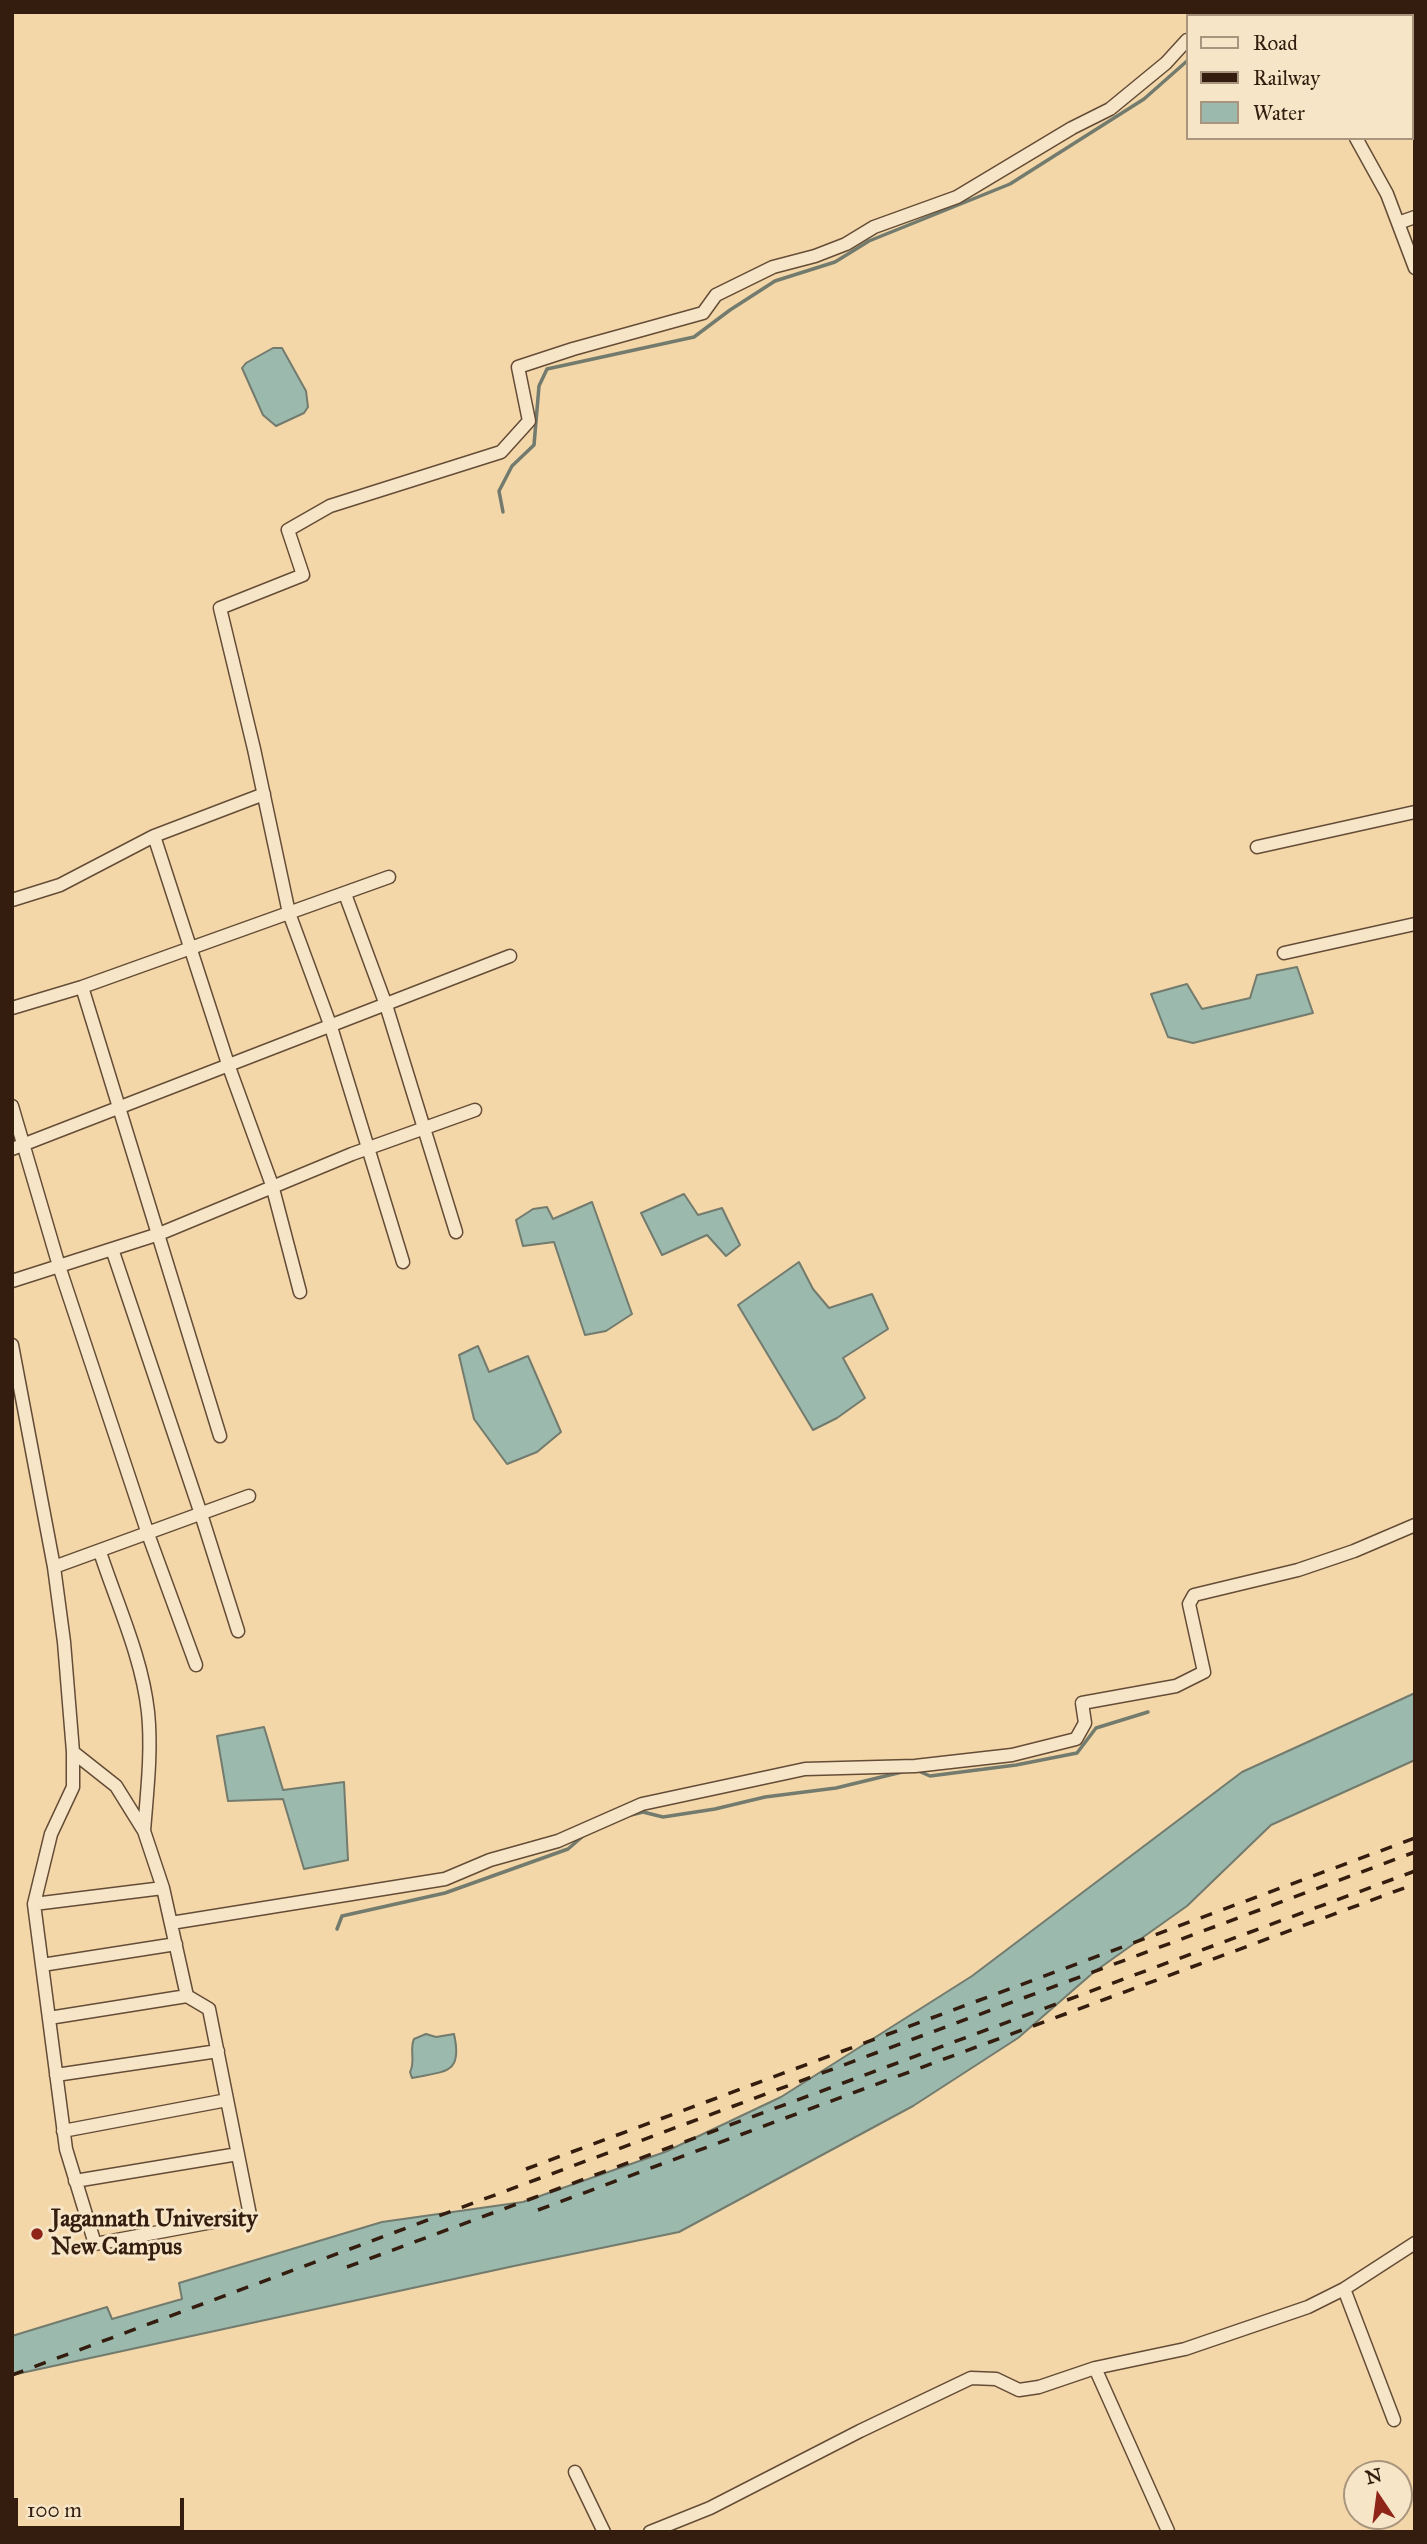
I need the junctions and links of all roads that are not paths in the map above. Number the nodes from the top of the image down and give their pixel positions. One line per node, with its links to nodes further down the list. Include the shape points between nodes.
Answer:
1 (1186, 41): 6 (street, via 1110,109 957,197 874,227 815,256 773,267 716,295 703,313 518,367 529,421 501,452 330,506 288,530 303,575 220,607)
2 (1357, 140): 4 (street)
3 (1415, 217): 4 (street)
4 (1398, 223): 5 (street)
5 (1415, 268)
6 (264, 794): 8 (street); 13 (street)
7 (1415, 812): 9 (street)
8 (154, 836): 12 (street, via 60,885); 15 (street)
9 (1257, 847)
10 (389, 877): 11 (street)
11 (345, 894): 13 (street); 19 (street)
12 (12, 900)
13 (289, 913): 15 (street); 21 (street)
14 (1415, 924): 16 (street)
15 (191, 948): 18 (street); 22 (street)
16 (1284, 953)
17 (510, 956): 19 (street)
18 (82, 987): 20 (street); 24 (street)
19 (386, 1005): 21 (street); 26 (street)
20 (12, 1008)
21 (331, 1027): 22 (street); 28 (street)
22 (229, 1067): 24 (street); 29 (street)
23 (12, 1106): 27 (street)
24 (118, 1109): 27 (street); 31 (street)
25 (475, 1110): 26 (street)
26 (424, 1129): 28 (street); 30 (street)
27 (18, 1147): 34 (street)
28 (368, 1149): 29 (street); 33 (street)
29 (272, 1185): 31 (street); 36 (street)
30 (456, 1231)
31 (159, 1234): 32 (street); 38 (street)
32 (112, 1249): 34 (street); 40 (street)
33 (403, 1262)
34 (59, 1266): 35 (street); 42 (street)
35 (12, 1281)
36 (300, 1292)
37 (12, 1345): 44 (street)
38 (220, 1436)
39 (249, 1496): 40 (street)
40 (201, 1514): 42 (street); 45 (street)
41 (1415, 1525): 51 (street, via 1298,1570 1194,1595 1189,1604 1204,1672 1177,1686 1082,1703 1085,1723 1076,1739 1012,1755 915,1766 805,1769 642,1804 558,1841 490,1860 445,1879)
42 (148, 1534): 43 (street); 46 (street)
43 (100, 1552): 44 (street); 48 (street, via 141,1675 148,1713)
44 (54, 1567): 47 (street)
45 (238, 1631)
46 (196, 1665)
47 (73, 1752): 48 (street, via 116,1786); 50 (street, via 73,1787 51,1834)
48 (144, 1831): 49 (street)
49 (163, 1888): 50 (street); 51 (street)
50 (34, 1904): 53 (street)
51 (171, 1923): 52 (street)
52 (176, 1944): 53 (street); 54 (street)
53 (42, 1965): 55 (street)
54 (187, 1996): 55 (street); 56 (street, via 209,2009)
55 (49, 2018): 57 (street)
56 (218, 2051): 57 (street); 58 (street)
57 (56, 2074): 59 (street)
58 (228, 2100): 59 (street); 60 (street)
59 (63, 2131): 61 (street)
60 (238, 2154): 61 (street); 61 (street, via 250,2215 95,2244)
61 (75, 2180)
62 (1415, 2244): 63 (street)
63 (1344, 2288): 64 (street, via 1288,2315 1185,2349); 65 (street)
64 (1096, 2368): 67 (street); 69 (street, via 1019,2390 996,2379 971,2378 710,2508)
65 (1394, 2420)
66 (575, 2472): 68 (street)
67 (1168, 2531)
68 (604, 2532)
69 (650, 2532)

